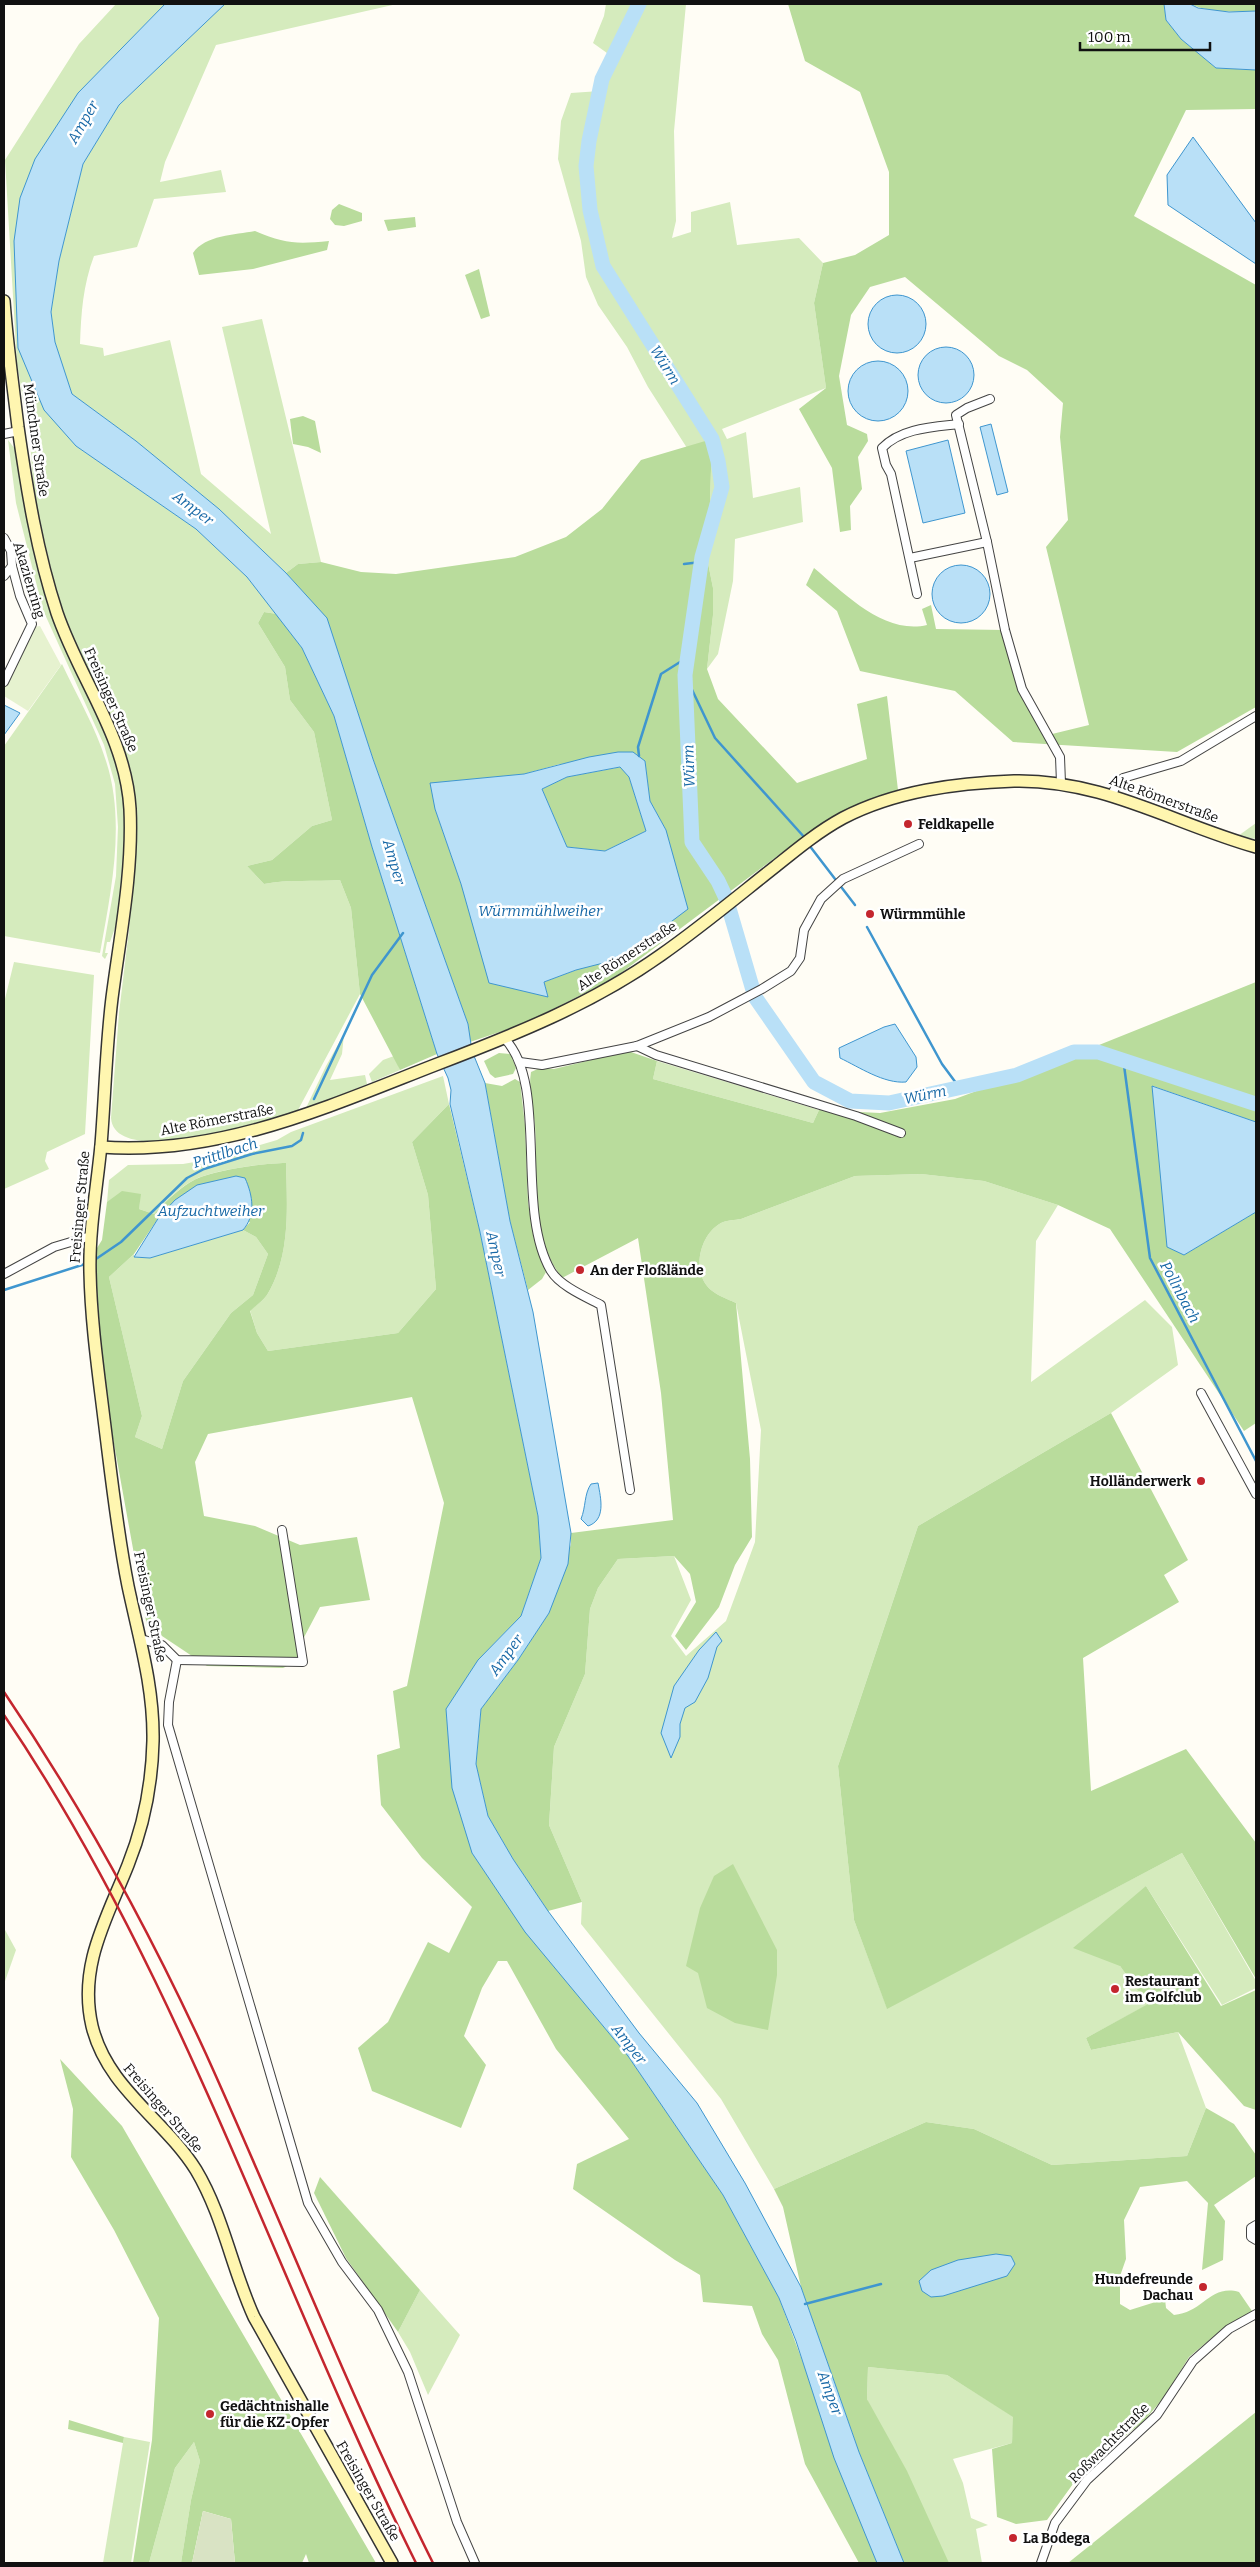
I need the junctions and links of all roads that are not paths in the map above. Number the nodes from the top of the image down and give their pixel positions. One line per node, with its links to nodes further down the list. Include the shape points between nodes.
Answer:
1 (4, 301): 2 (main road, Münchner Straße)
2 (4, 316): 5 (main road, Münchner Straße)
3 (990, 399): 4 (street, via 956,416)
4 (959, 424): 8 (street); 9 (street, via 910,432 892,438 882,448)
5 (19, 431): 6 (street); 12 (main road, Münchner Straße, via 28,495)
6 (4, 434)
7 (4, 538): 10 (street, Akazienring, via 11,551)
8 (987, 542): 9 (street); 16 (street, via 1005,630 1022,689 1060,757)
9 (910, 558): 13 (street)
10 (12, 566): 11 (street); 14 (street, Akazienring, via 32,624)
11 (4, 576)
12 (48, 582): 24 (main road, Freisinger Straße, via 68,642 120,753 128,789 129,862 112,1002)
13 (917, 594)
14 (4, 682)
15 (1256, 716): 17 (street, via 1181,761 1123,778)
16 (1061, 783): 17 (main road, Alte Römerstraße); 20 (main road, Alte Römerstraße, via 988,782 899,796 868,806 840,819 814,837 661,955 601,994)
17 (1112, 795): 19 (main road, Alte Römerstraße)
18 (919, 844): 21 (street, via 843,879 821,899 804,930 800,958 791,971 708,1017)
19 (1256, 847)
20 (504, 1038): 22 (street, via 514,1048); 24 (main road, Alte Römerstraße, via 303,1117 247,1133 159,1148)
21 (637, 1046): 22 (street, via 542,1065); 23 (street, via 656,1056 856,1116)
22 (520, 1062): 28 (street, via 530,1124 532,1200 539,1238 556,1277 601,1305)
23 (901, 1133)
24 (100, 1147): 25 (main road, Freisinger Straße)
25 (91, 1236): 26 (street, via 54,1247); 31 (main road, Freisinger Straße, via 93,1324 112,1481)
26 (4, 1274)
27 (1200, 1393): 29 (street)
28 (630, 1490)
29 (1256, 1494)
30 (282, 1530): 32 (street, via 303,1662)
31 (140, 1639): 32 (street, via 162,1645); 36 (main road, Freisinger Straße, via 152,1700 151,1779 138,1837 97,1936 91,1961 88,1982 92,2026 113,2073 174,2140 204,2184 254,2317)
32 (177, 1660): 37 (street, via 168,1725 308,2203 342,2262 378,2310 408,2372 457,2522)
33 (1256, 2226): 34 (street, via 1250,2230)
34 (1252, 2239)
35 (1256, 2314): 38 (street, Roßwachtstraße, via 1229,2329 1193,2361 1157,2415 1087,2480 1055,2523)
36 (392, 2563)
37 (475, 2563)
38 (1041, 2563)

